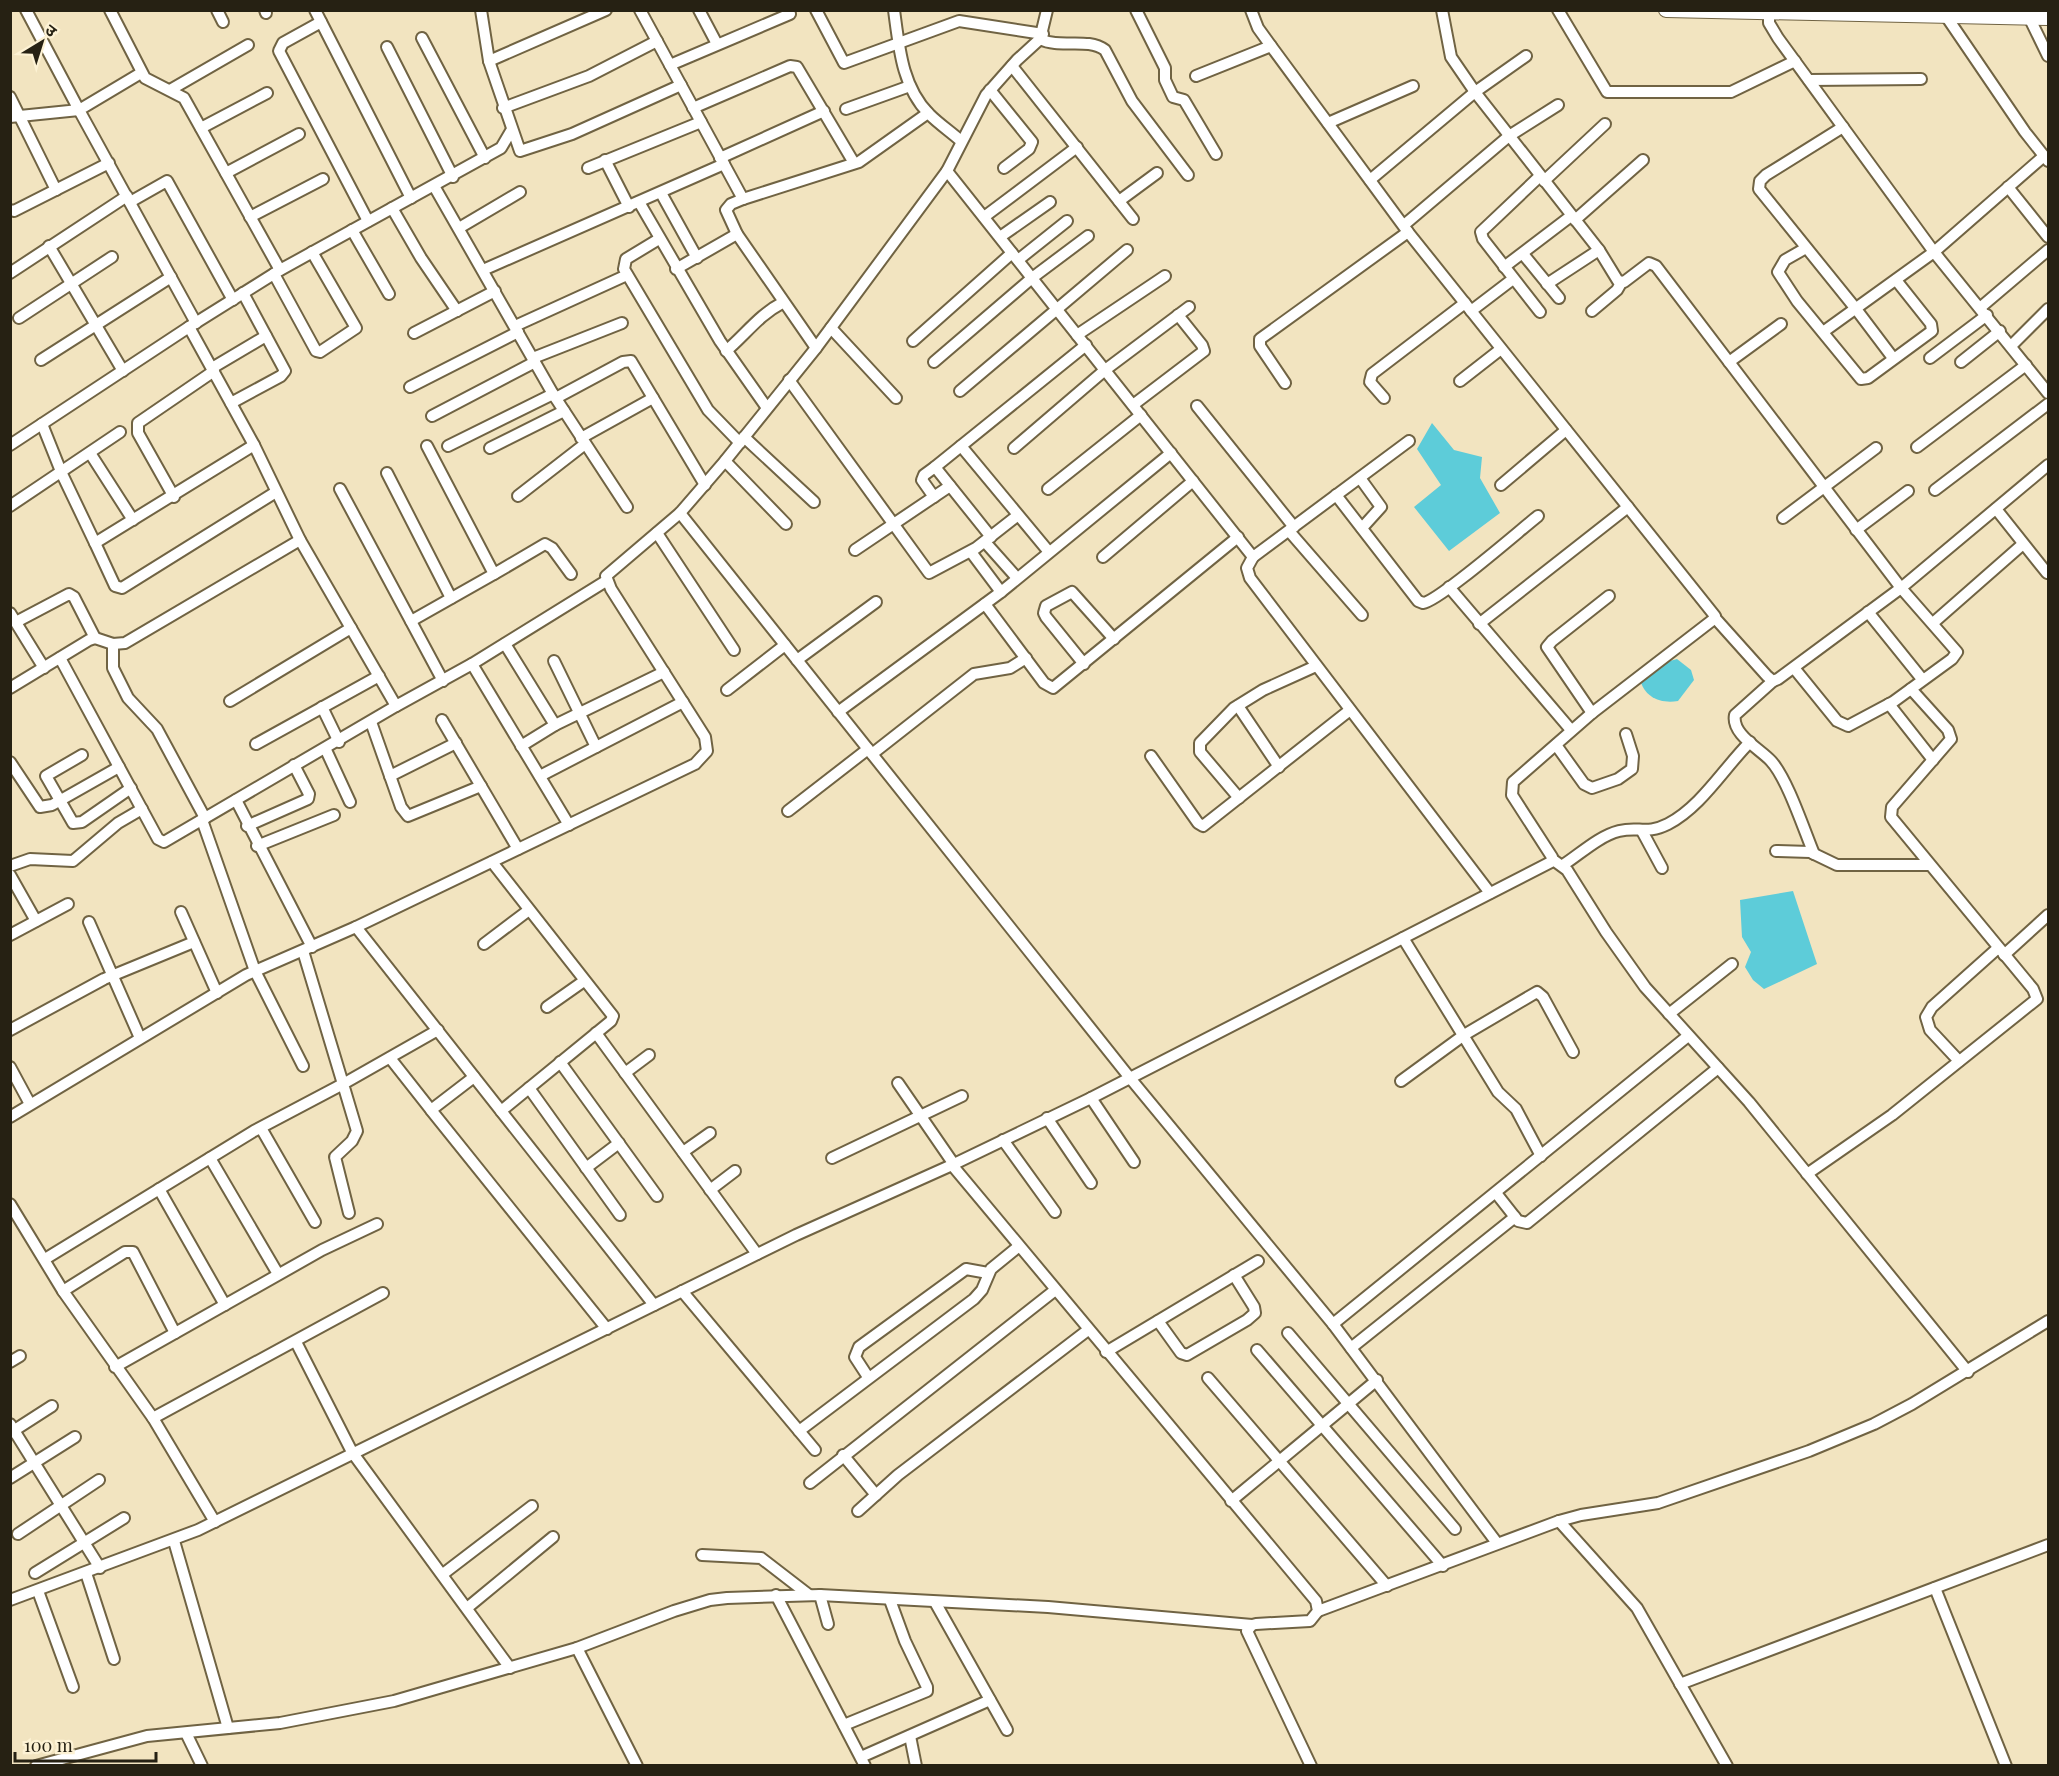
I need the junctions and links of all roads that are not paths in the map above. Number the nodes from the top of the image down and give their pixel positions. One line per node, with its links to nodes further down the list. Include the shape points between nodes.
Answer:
1 (26, 10): 56 (street)
2 (110, 10): 40 (street)
3 (217, 10): 24 (street)
4 (315, 10): 25 (street)
5 (481, 10): 36 (street)
6 (606, 10): 36 (street)
7 (640, 10): 28 (street)
8 (699, 10): 29 (street)
9 (816, 10): 30 (street, via 844,63)
10 (894, 10): 30 (street)
11 (1047, 10): 26 (street)
12 (1136, 10): 70 (street, via 1165,68 1164,80 1173,97 1184,100)
13 (1251, 10): 32 (street)
14 (1442, 10): 49 (street, via 1451,57)
15 (1558, 10): 37 (street, via 1607,92 1731,92)
16 (1666, 10): 17 (main road)
17 (1769, 12): 18 (main road); 37 (street, via 1772,30)
18 (1874, 13): 19 (main road)
19 (1946, 13): 22 (main road); 72 (street)
20 (790, 14): 21 (street)
21 (770, 16): 29 (street)
22 (2029, 18): 23 (main road); 35 (street)
23 (2049, 18)
24 (223, 22)
25 (321, 22): 93 (street); 105 (street, via 283,43 279,51)
26 (1042, 37): 30 (street, via 959,21); 39 (street); 83 (street, via 1058,45 1098,45 1105,50 1132,101)
27 (422, 38): 71 (street)
28 (657, 41): 38 (street); 53 (street, via 589,76)
29 (717, 44): 38 (street)
30 (899, 44): 45 (street)
31 (248, 45): 47 (street)
32 (1271, 46): 41 (street); 61 (street)
33 (387, 47): 84 (street)
34 (1526, 56): 49 (street)
35 (2049, 56)
36 (489, 61): 53 (street)
37 (1795, 61): 43 (street)
38 (670, 65): 44 (street)
39 (1012, 66): 48 (street); 69 (street)
40 (141, 73): 47 (street, via 157,86); 56 (street)
41 (1196, 76)
42 (1921, 79): 43 (street)
43 (1809, 80): 63 (street)
44 (681, 85): 54 (street); 65 (street, via 572,134 523,151)
45 (910, 86): 55 (street); 58 (street)
46 (1413, 86): 61 (street)
47 (170, 90): 64 (street, via 184,98)
48 (990, 90): 68 (street); 79 (street, via 1032,142 1029,149)
49 (1475, 92): 67 (street); 87 (street)
50 (267, 93): 64 (street)
51 (10, 97): 59 (street)
52 (1558, 105): 67 (street)
53 (503, 108): 65 (street)
54 (693, 108): 57 (street, via 793,66 800,69); 60 (street)
55 (846, 109)
56 (79, 110): 59 (street); 76 (street)
57 (824, 111): 75 (street); 77 (street)
58 (928, 113): 68 (street); 77 (street)
59 (14, 116): 90 (street)
60 (701, 122): 73 (street); 75 (street)
61 (1328, 123): 87 (street)
62 (1605, 124): 86 (street)
63 (1843, 127): 116 (street, via 1766,175 1758,185); 121 (street)
64 (201, 128): 81 (street)
65 (511, 131): 71 (street, via 504,146)
66 (299, 134): 81 (street)
67 (1509, 136): 86 (street); 108 (street)
68 (962, 141): 80 (street)
69 (1077, 147): 96 (street); 102 (street)
70 (1216, 154)
71 (485, 158): 84 (street)
72 (2046, 158): 89 (street)
73 (605, 160): 78 (street); 98 (street)
74 (1643, 160): 103 (street)
75 (722, 161): 92 (street); 95 (street)
76 (109, 163): 90 (street); 94 (street)
77 (854, 163): 95 (street)
78 (588, 168)
79 (1004, 168)
80 (947, 171): 102 (street); 160 (street)
81 (226, 173): 101 (street)
82 (1157, 173): 96 (street)
83 (1188, 175)
84 (453, 177): 88 (street)
85 (323, 179): 101 (street)
86 (1542, 179): 103 (street); 126 (street, via 1481,232)
87 (1370, 180): 108 (street)
88 (434, 186): 93 (street); 107 (street)
89 (2008, 187): 113 (street); 121 (street)
90 (56, 190): 100 (street)
91 (520, 192): 107 (street)
92 (661, 193): 98 (street); 125 (street)
93 (411, 198): 99 (street)
94 (129, 199): 115 (street); 133 (street); 142 (street, via 167,181)
95 (743, 199): 110 (street, via 726,210)
96 (1119, 201): 104 (street)
97 (1050, 202): 112 (street)
98 (634, 204): 114 (street); 128 (street)
99 (392, 208): 105 (street); 150 (street)
100 (10, 210)
101 (250, 217): 129 (street)
102 (984, 217): 112 (street)
103 (1573, 218): 118 (street); 122 (street)
104 (1133, 219)
105 (368, 221): 109 (street)
106 (1067, 221): 124 (street)
107 (459, 228): 128 (street)
108 (1406, 229): 146 (street); 186 (street, via 1260,339 1260,346)
109 (352, 230): 120 (street); 141 (street)
110 (737, 234): 125 (street); 144 (street)
111 (1088, 236): 134 (street)
112 (1000, 237): 124 (street)
113 (2049, 237)
114 (659, 239): 127 (street); 131 (street, via 626,259 623,265)
115 (49, 246): 130 (street); 138 (street)
116 (1806, 248): 148 (street); 164 (street, via 1785,260 1778,272)
117 (1127, 250): 147 (street)
118 (1599, 250): 137 (street); 139 (street)
119 (2049, 250): 152 (street)
120 (312, 252): 129 (street); 129 (street, via 356,328 320,352)
121 (1935, 252): 136 (street); 152 (street)
122 (1523, 254): 126 (street); 139 (street)
123 (112, 257): 138 (street)
124 (1015, 257): 134 (street); 167 (street)
125 (697, 258): 127 (street)
126 (1504, 267): 135 (street)
127 (676, 269): 172 (street)
128 (483, 270): 140 (street)
129 (277, 272): 142 (street)
130 (10, 273)
131 (627, 275): 161 (street); 205 (street, via 708,410)
132 (1165, 276): 165 (street)
133 (171, 277): 158 (street); 159 (street)
134 (1032, 278): 147 (street); 177 (street)
135 (1513, 279): 146 (street); 153 (street)
136 (1896, 280): 148 (street); 173 (street, via 1933,328)
137 (1621, 283): 151 (street); 178 (street, via 1653,263)
138 (71, 284): 155 (street); 158 (street)
139 (1547, 284): 143 (street)
140 (495, 291): 150 (street); 161 (street)
141 (389, 294)
142 (238, 297): 159 (street); 166 (street)
143 (1559, 298)
144 (782, 303): 170 (street); 172 (street, via 765,312)
145 (1189, 307): 154 (street)
146 (1468, 307): 171 (street); 193 (street, via 1372,374 1370,382)
147 (1056, 308): 165 (street); 188 (street)
148 (1857, 309): 164 (street); 173 (street)
149 (2049, 309): 169 (street)
150 (457, 310): 163 (street)
151 (1592, 311)
152 (1984, 311): 162 (street); 174 (street)
153 (1540, 312)
154 (1178, 315): 182 (street); 196 (street, via 1204,351)
155 (18, 318)
156 (622, 323): 176 (street)
157 (1781, 324): 178 (street)
158 (95, 325): 175 (street); 183 (street)
159 (192, 325): 181 (street); 183 (street)
160 (831, 328): 170 (street); 192 (street)
161 (516, 329): 176 (street); 187 (street)
162 (2000, 331): 169 (street); 179 (street)
163 (414, 333)
164 (1823, 333): 173 (street, via 1861,379 1868,378)
165 (1077, 335): 168 (street)
166 (266, 336): 181 (street); 194 (street, via 284,374)
167 (913, 341)
168 (1086, 345): 182 (street); 212 (street)
169 (2011, 346): 180 (street)
170 (816, 348): 184 (street)
171 (1501, 349): 185 (street); 203 (street)
172 (726, 351): 198 (street)
173 (1893, 358)
174 (1930, 358)
175 (41, 360)
176 (534, 360): 190 (street); 201 (street)
177 (934, 362)
178 (1729, 362): 229 (street)
179 (1961, 362)
180 (2026, 365): 189 (street); 213 (street)
181 (213, 370): 194 (street); 237 (street, via 138,423 138,433)
182 (1105, 370): 196 (street); 215 (street)
183 (123, 371): 202 (street)
184 (789, 380): 198 (street); 250 (street)
185 (1460, 381)
186 (1285, 382)
187 (410, 387)
188 (960, 391)
189 (2049, 393)
190 (554, 396): 191 (street, via 627,361); 199 (street); 211 (street)
191 (653, 398): 206 (street); 226 (street)
192 (896, 398)
193 (1384, 398)
194 (231, 403): 209 (street)
195 (2049, 404): 232 (street)
196 (1132, 405): 200 (street)
197 (1197, 405): 252 (street)
198 (767, 408): 205 (street)
199 (564, 411): 206 (street); 214 (street)
200 (1141, 415): 218 (street); 231 (street)
201 (432, 416)
202 (42, 424): 208 (street); 223 (street)
203 (1566, 430): 227 (street); 242 (street)
204 (120, 432): 217 (street)
205 (742, 440): 219 (street); 239 (street)
206 (583, 441): 236 (street); 241 (street)
207 (1409, 441): 224 (street)
208 (10, 445)
209 (254, 445): 234 (street); 237 (street)
210 (427, 446): 265 (street)
211 (448, 446)
212 (961, 446): 221 (street); 245 (street)
213 (1917, 447)
214 (490, 448)
215 (1014, 448)
216 (1876, 448): 229 (street)
217 (90, 453): 223 (street); 248 (street)
218 (1171, 453): 225 (street); 262 (street)
219 (725, 461): 226 (street); 249 (street)
220 (2049, 465): 243 (street)
221 (935, 466): 228 (street); 238 (street, via 922,480)
222 (387, 473): 274 (street)
223 (62, 474): 240 (street); 258 (street)
224 (1360, 478): 235 (street); 251 (street, via 1381,507)
225 (1193, 481): 255 (street); 263 (street)
226 (705, 484): 244 (street)
227 (1501, 485)
228 (950, 486): 238 (street); 256 (street)
229 (1824, 488): 247 (street); 253 (street)
230 (340, 489): 281 (street)
231 (1048, 489)
232 (1935, 490)
233 (1908, 491): 253 (street)
234 (276, 492): 257 (street); 258 (street, via 122,588 115,586)
235 (1336, 495): 251 (street); 252 (street)
236 (518, 496)
237 (174, 497): 248 (street)
238 (934, 497): 250 (street)
239 (814, 502)
240 (10, 506)
241 (627, 507)
242 (1628, 507): 280 (street); 283 (street)
243 (1995, 509): 259 (street); 271 (street)
244 (680, 513): 254 (street); 289 (street)
245 (1017, 516): 256 (street); 262 (street)
246 (1538, 516): 270 (street)
247 (1783, 518)
248 (133, 520): 258 (street)
249 (786, 525)
250 (894, 526): 260 (street); 261 (street, via 928,573)
251 (1362, 528): 270 (street, via 1418,601 1427,602)
252 (1291, 529): 264 (street); 278 (street)
253 (1856, 530): 271 (street)
254 (657, 533): 269 (street, via 609,570); 290 (street)
255 (1238, 537): 264 (street); 286 (street)
256 (988, 539): 261 (street); 268 (street)
257 (300, 540): 284 (street); 287 (street, via 125,643)
258 (95, 543)
259 (2024, 544): 266 (street); 282 (street)
260 (855, 550)
261 (970, 552): 272 (street)
262 (1049, 552): 268 (street)
263 (1103, 557)
264 (1253, 557): 297 (street, via 1247,568 1250,578)
265 (494, 573): 267 (street, via 545,544); 274 (street)
266 (2047, 573)
267 (571, 574)
268 (1017, 578): 272 (street)
269 (606, 581): 288 (street); 300 (street)
270 (1449, 587): 283 (street)
271 (1901, 588): 277 (street); 282 (street)
272 (1001, 592): 276 (street)
273 (1608, 596): 317 (street, via 1547,647)
274 (451, 598): 281 (street)
275 (876, 602): 293 (street)
276 (986, 604): 292 (street); 316 (street)
277 (1868, 612): 299 (street); 302 (street)
278 (1362, 615)
279 (13, 618): 285 (street, via 69,594); 298 (street)
280 (1715, 618): 304 (street); 317 (street)
281 (411, 621): 303 (street)
282 (1933, 623): 302 (street, via 1956,648 1956,655)
283 (1479, 624): 321 (street)
284 (351, 628): 301 (street); 308 (street)
285 (95, 638): 287 (street); 291 (street)
286 (1114, 639): 296 (street); 296 (street, via 1072,592 1046,606 1046,617)
287 (113, 644): 350 (street, via 113,668 128,698 157,729)
288 (505, 644): 295 (street); 320 (street)
289 (785, 645): 293 (street); 307 (street)
290 (734, 650)
291 (60, 658): 298 (street); 337 (street)
292 (1026, 658): 296 (street, via 1044,683 1053,688); 331 (street, via 1010,668 974,674)
293 (797, 660): 316 (street)
294 (554, 661): 315 (street)
295 (472, 664): 303 (street); 328 (street)
296 (1084, 664)
297 (1316, 666): 312 (street); 314 (street)
298 (44, 668): 305 (street)
299 (1794, 668): 304 (street); 310 (street, via 1844,726)
300 (664, 672): 309 (street); 315 (street)
301 (379, 676): 311 (street); 313 (street)
302 (1922, 679): 306 (street)
303 (443, 681): 311 (street)
304 (1773, 681): 324 (street, via 1735,715 1736,726)
305 (10, 688)
306 (1911, 689): 310 (street); 334 (street, via 1951,735)
307 (727, 690)
308 (230, 701)
309 (683, 702): 329 (street); 351 (street, via 705,737 707,752 702,758)
310 (1889, 704): 334 (street)
311 (396, 706): 319 (street)
312 (1238, 706): 338 (street); 343 (street, via 1198,746)
313 (322, 707): 323 (street); 326 (street)
314 (1350, 710): 338 (street); 365 (street)
315 (580, 712): 320 (street); 329 (street)
316 (838, 712): 331 (street)
317 (1592, 712): 321 (street)
318 (442, 720): 325 (street)
319 (371, 722): 323 (street); 339 (street)
320 (555, 725): 328 (street)
321 (1571, 730): 327 (street)
322 (1626, 734): 327 (street, via 1634,756 1632,769 1618,779 1592,788 1584,784)
323 (339, 742): 330 (street)
324 (1750, 742): 353 (street, via 1692,806 1671,823); 357 (street, via 1774,765)
325 (456, 743): 339 (street); 341 (street)
326 (256, 744)
327 (1556, 745): 358 (street, via 1516,778 1511,787 1512,795)
328 (521, 746): 340 (street)
329 (596, 747): 340 (street)
330 (326, 750): 336 (street); 346 (street)
331 (870, 751): 348 (street); 402 (street)
332 (82, 755): 345 (street, via 46,776)
333 (1151, 756): 343 (street, via 1201,825)
334 (1933, 760): 361 (street, via 1890,812 1895,824)
335 (11, 763): 345 (street, via 40,807)
336 (294, 765): 344 (street); 352 (street, via 308,798)
337 (119, 767): 342 (street); 345 (street)
338 (1279, 767): 343 (street)
339 (390, 776): 341 (street, via 404,813 411,817)
340 (540, 776): 351 (street)
341 (481, 786): 355 (street)
342 (130, 788): 345 (street, via 78,824 69,819); 347 (street)
343 (1239, 798)
344 (236, 800): 350 (street); 352 (street)
345 (58, 801)
346 (350, 802)
347 (142, 809): 350 (street, via 158,839 164,842); 362 (street, via 113,827 73,861 30,859)
348 (788, 812)
349 (334, 815): 354 (street)
350 (204, 819): 380 (street)
351 (569, 825): 355 (street)
352 (248, 826): 354 (street)
353 (1642, 831): 360 (street, via 1628,829 1609,835); 363 (street)
354 (257, 846): 377 (street, via 290,900)
355 (518, 849): 359 (street)
356 (1776, 851): 357 (street)
357 (1814, 854): 361 (street, via 1837,865)
358 (1552, 859): 360 (street); 365 (street)
359 (492, 862): 367 (street); 372 (street)
360 (1563, 865): 385 (street, via 1624,959)
361 (1929, 865): 378 (street)
362 (10, 866)
363 (1662, 868)
364 (10, 875): 370 (street)
365 (1490, 893): 374 (street)
366 (68, 904): 370 (street)
367 (529, 910): 376 (street); 382 (street)
368 (181, 912): 375 (street)
369 (2049, 915): 378 (street)
370 (36, 921): 373 (street)
371 (88, 922): 381 (street)
372 (356, 927): 377 (street); 387 (street)
373 (10, 935)
374 (1403, 938): 389 (street); 402 (street)
375 (194, 942): 381 (street); 383 (street)
376 (484, 944)
377 (308, 949): 380 (street); 405 (street)
378 (2001, 952): 395 (street, via 1932,1007 1926,1017 1930,1030); 395 (street, via 2037,999)
379 (1732, 964): 385 (street)
380 (255, 971): 383 (street); 397 (street)
381 (112, 976): 386 (street); 391 (street)
382 (584, 981): 384 (street); 388 (street, via 612,1016)
383 (217, 993): 391 (street)
384 (548, 1007)
385 (1669, 1014): 390 (street)
386 (10, 1030)
387 (438, 1030): 394 (street); 401 (street)
388 (596, 1033): 396 (street); 400 (street)
389 (1464, 1035): 392 (street, via 1537,993 1543,997); 403 (street); 420 (street, via 1497,1092 1516,1109)
390 (1688, 1036): 399 (street); 420 (street)
391 (140, 1038): 409 (street)
392 (1573, 1052)
393 (649, 1055): 400 (street)
394 (390, 1058): 405 (street); 410 (street)
395 (1959, 1061): 427 (street, via 1892,1115)
396 (560, 1062): 406 (street); 418 (street)
397 (303, 1066)
398 (10, 1067): 409 (street)
399 (1718, 1068): 427 (street); 437 (street, via 1527,1223)
400 (625, 1073): 419 (street)
401 (474, 1077): 410 (street); 411 (street)
402 (1130, 1078): 408 (street); 455 (street)
403 (1401, 1081)
404 (898, 1083): 412 (street)
405 (343, 1084): 415 (street); 435 (street, via 357,1131 335,1157)
406 (529, 1088): 411 (street); 425 (street)
407 (962, 1096): 412 (street)
408 (1091, 1098): 414 (street); 423 (street)
409 (30, 1104): 413 (street)
410 (431, 1110): 456 (street)
411 (501, 1111): 452 (street)
412 (920, 1116): 422 (street); 424 (street)
413 (10, 1117)
414 (1047, 1118): 417 (street); 428 (street)
415 (261, 1128): 421 (street); 438 (street)
416 (710, 1133): 419 (street)
417 (1003, 1140): 424 (street); 434 (street)
418 (619, 1143): 425 (street); 432 (street)
419 (683, 1152): 430 (street)
420 (1541, 1156): 431 (street)
421 (210, 1158): 429 (street); 445 (street)
422 (832, 1158)
423 (1134, 1162)
424 (952, 1164): 440 (street); 441 (street)
425 (586, 1168): 436 (street)
426 (735, 1171): 430 (street)
427 (1807, 1174): 465 (street)
428 (1091, 1183)
429 (159, 1189): 442 (street); 451 (street)
430 (710, 1190): 441 (street)
431 (1496, 1193): 437 (street); 455 (street)
432 (657, 1196)
433 (10, 1204): 442 (street)
434 (1055, 1212)
435 (349, 1213)
436 (620, 1215)
437 (1515, 1217): 461 (street)
438 (315, 1222)
439 (377, 1224): 445 (street)
440 (1018, 1247): 444 (street); 449 (street)
441 (757, 1254): 448 (street)
442 (45, 1259): 447 (street)
443 (1258, 1261): 446 (street)
444 (988, 1273): 466 (street, via 974,1299); 466 (street, via 966,1269 859,1347 855,1357)
445 (278, 1274): 451 (street)
446 (1234, 1275): 453 (street); 453 (street, via 1254,1307 1255,1313 1247,1320 1188,1355 1181,1353)
447 (63, 1291): 458 (street, via 125,1252 133,1252); 464 (street)
448 (682, 1291): 452 (street); 474 (street)
449 (1054, 1291): 457 (street); 478 (street)
450 (383, 1293): 460 (street)
451 (225, 1305): 458 (street)
452 (654, 1305): 456 (street)
453 (1158, 1321): 463 (street)
454 (2049, 1321): 465 (street)
455 (1333, 1324): 461 (street)
456 (607, 1329): 477 (street)
457 (1088, 1330): 463 (street); 484 (street)
458 (175, 1333): 464 (street)
459 (1288, 1333): 469 (street)
460 (296, 1341): 471 (street); 477 (street)
461 (1351, 1348): 468 (street)
462 (1257, 1350): 472 (street)
463 (1106, 1352): 485 (street)
464 (115, 1367): 471 (street)
465 (1968, 1372): 490 (street, via 1874,1424 1809,1451 1658,1503)
466 (868, 1377): 474 (street)
467 (1208, 1377): 479 (street)
468 (1377, 1380): 469 (street); 497 (street)
469 (1347, 1403): 472 (street); 492 (street)
470 (52, 1406): 473 (street)
471 (153, 1418): 491 (street)
472 (1321, 1425): 479 (street); 500 (street)
473 (12, 1429): 480 (street)
474 (799, 1431): 476 (street)
475 (75, 1437): 480 (street)
476 (815, 1450)
477 (352, 1452): 491 (street); 504 (street)
478 (843, 1455): 483 (street); 484 (street)
479 (1280, 1460): 485 (street); 505 (street)
480 (35, 1462): 481 (street); 486 (street)
481 (10, 1478)
482 (99, 1480): 486 (street)
483 (810, 1483)
484 (876, 1495): 488 (street)
485 (1231, 1501): 514 (street, via 1316,1601)
486 (61, 1505): 493 (street); 496 (street)
487 (531, 1506): 504 (street)
488 (858, 1511)
489 (124, 1518): 496 (street)
490 (1559, 1521): 497 (street); 520 (street, via 1631,1598)
491 (215, 1522): 495 (street)
492 (1455, 1529)
493 (18, 1534)
494 (553, 1537): 513 (street)
495 (174, 1541): 501 (street); 524 (street)
496 (85, 1542): 501 (street); 502 (street)
497 (1497, 1542): 500 (street)
498 (2049, 1545): 506 (street)
499 (702, 1555): 509 (street, via 761,1558)
500 (1443, 1566): 505 (street)
501 (100, 1568): 503 (street)
502 (35, 1573)
503 (86, 1573): 507 (street); 518 (street)
504 (443, 1574): 513 (street)
505 (1387, 1586): 514 (street)
506 (1935, 1588): 520 (street); 535 (street)
507 (38, 1591): 510 (street); 521 (street)
508 (776, 1595): 509 (street); 517 (street, via 710,1600); 523 (street)
509 (814, 1595): 511 (street); 515 (street)
510 (10, 1600)
511 (890, 1600): 512 (street); 523 (street, via 927,1691)
512 (935, 1602): 516 (street); 522 (street)
513 (467, 1608): 519 (street)
514 (1318, 1611): 516 (street, via 1310,1621)
515 (828, 1624)
516 (1252, 1625): 533 (street, via 1247,1636)
517 (577, 1647): 519 (street); 531 (street)
518 (114, 1659)
519 (510, 1668): 524 (street, via 394,1701 280,1723)
520 (1680, 1684): 534 (street)
521 (73, 1686)
522 (990, 1701): 525 (street); 527 (street)
523 (844, 1725): 528 (street)
524 (228, 1728): 526 (street)
525 (1006, 1730)
526 (186, 1733): 529 (street, via 128,1739); 530 (street)
527 (910, 1736): 528 (street); 532 (street)
528 (863, 1761)
529 (36, 1766)
530 (202, 1766)
531 (637, 1766)
532 (916, 1766)
533 (1311, 1766)
534 (1727, 1766)
535 (2006, 1766)

